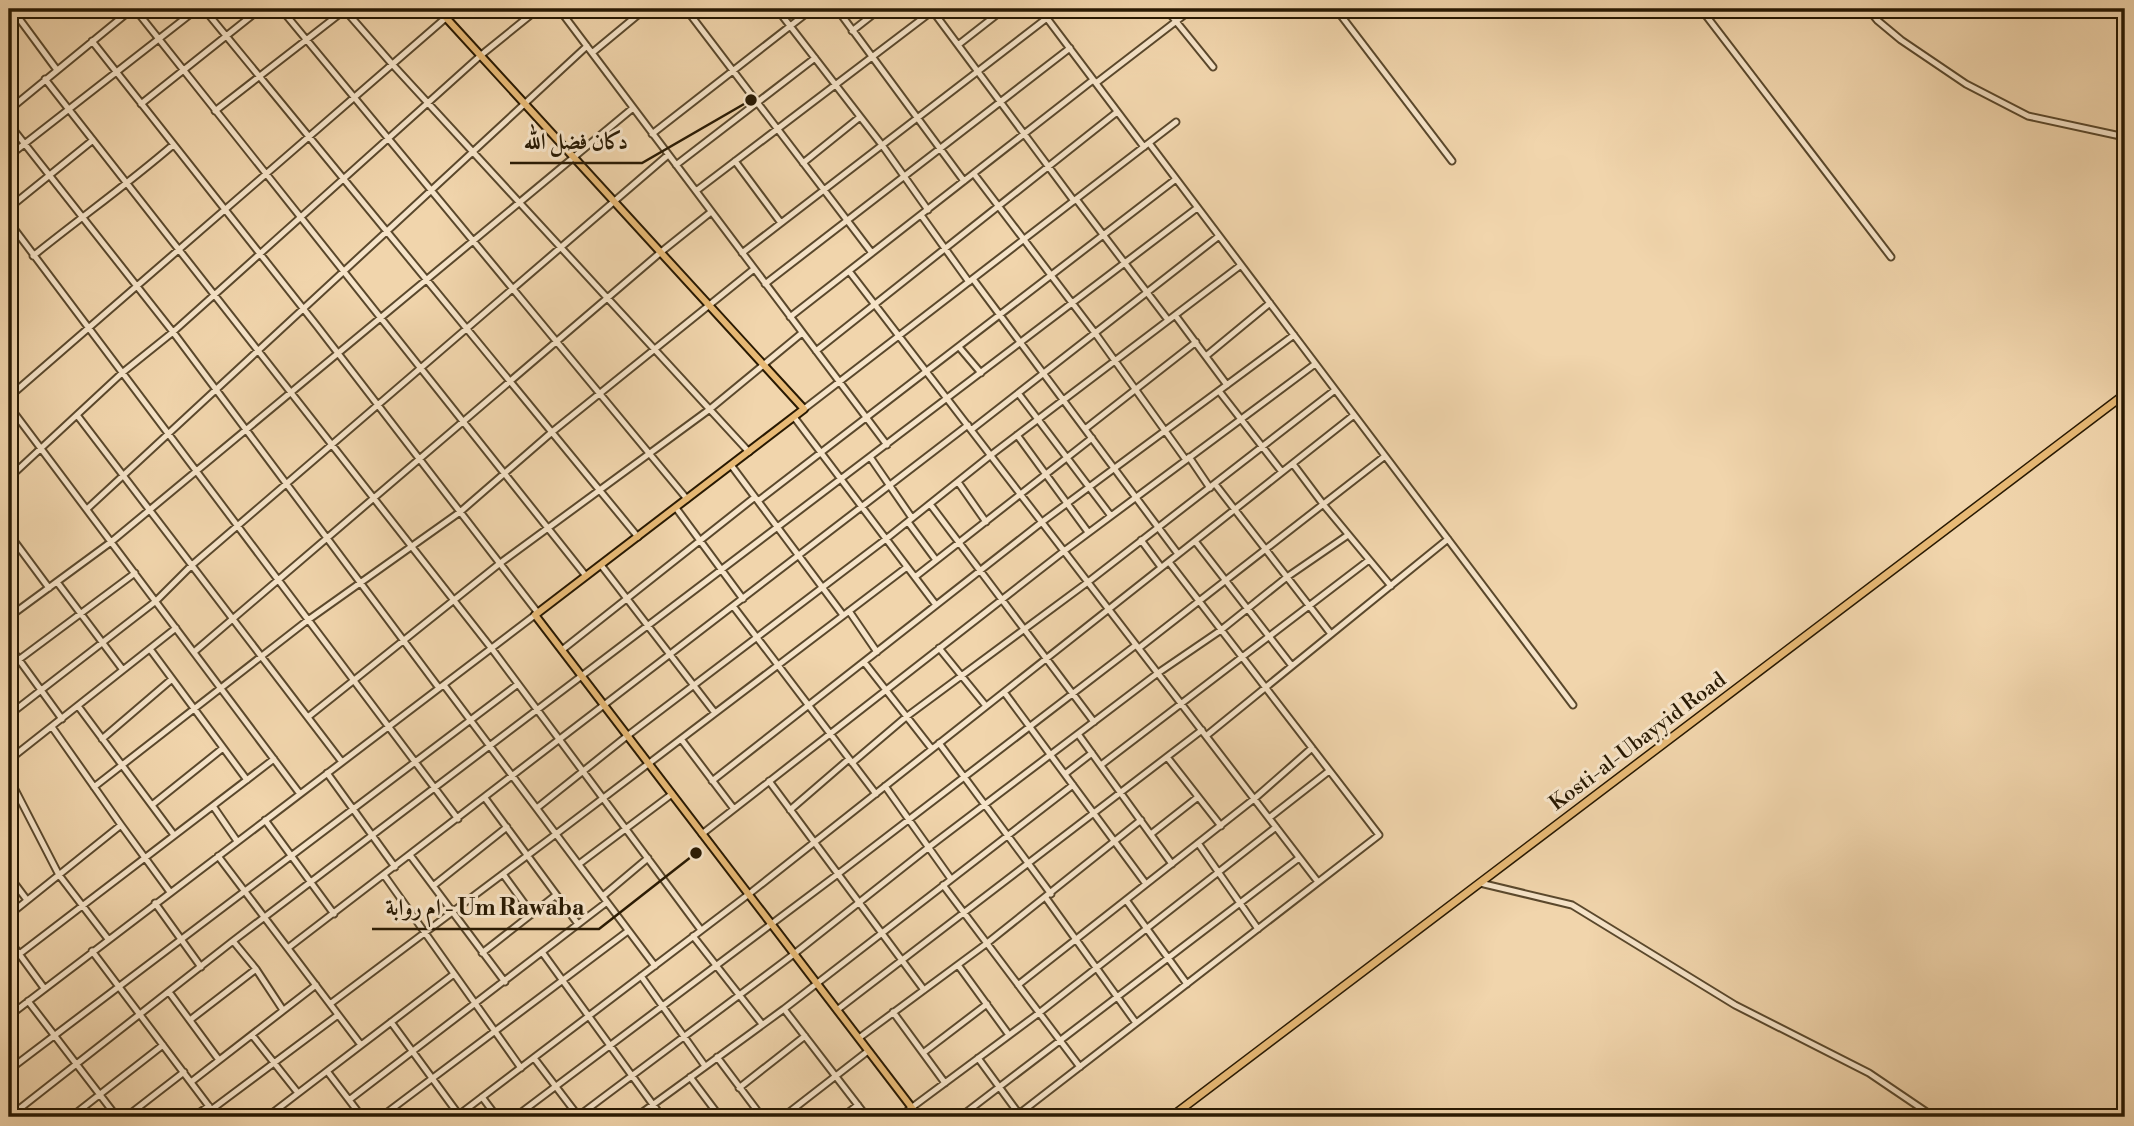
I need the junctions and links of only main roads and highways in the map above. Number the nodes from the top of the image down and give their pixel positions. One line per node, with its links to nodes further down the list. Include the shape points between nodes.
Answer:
1 (438, 9): 3 (main road, via 804,409 536,614)
2 (2125, 394): 4 (highway, Kosti-al-Ubayyid Road)
3 (919, 1117)
4 (1171, 1117)

